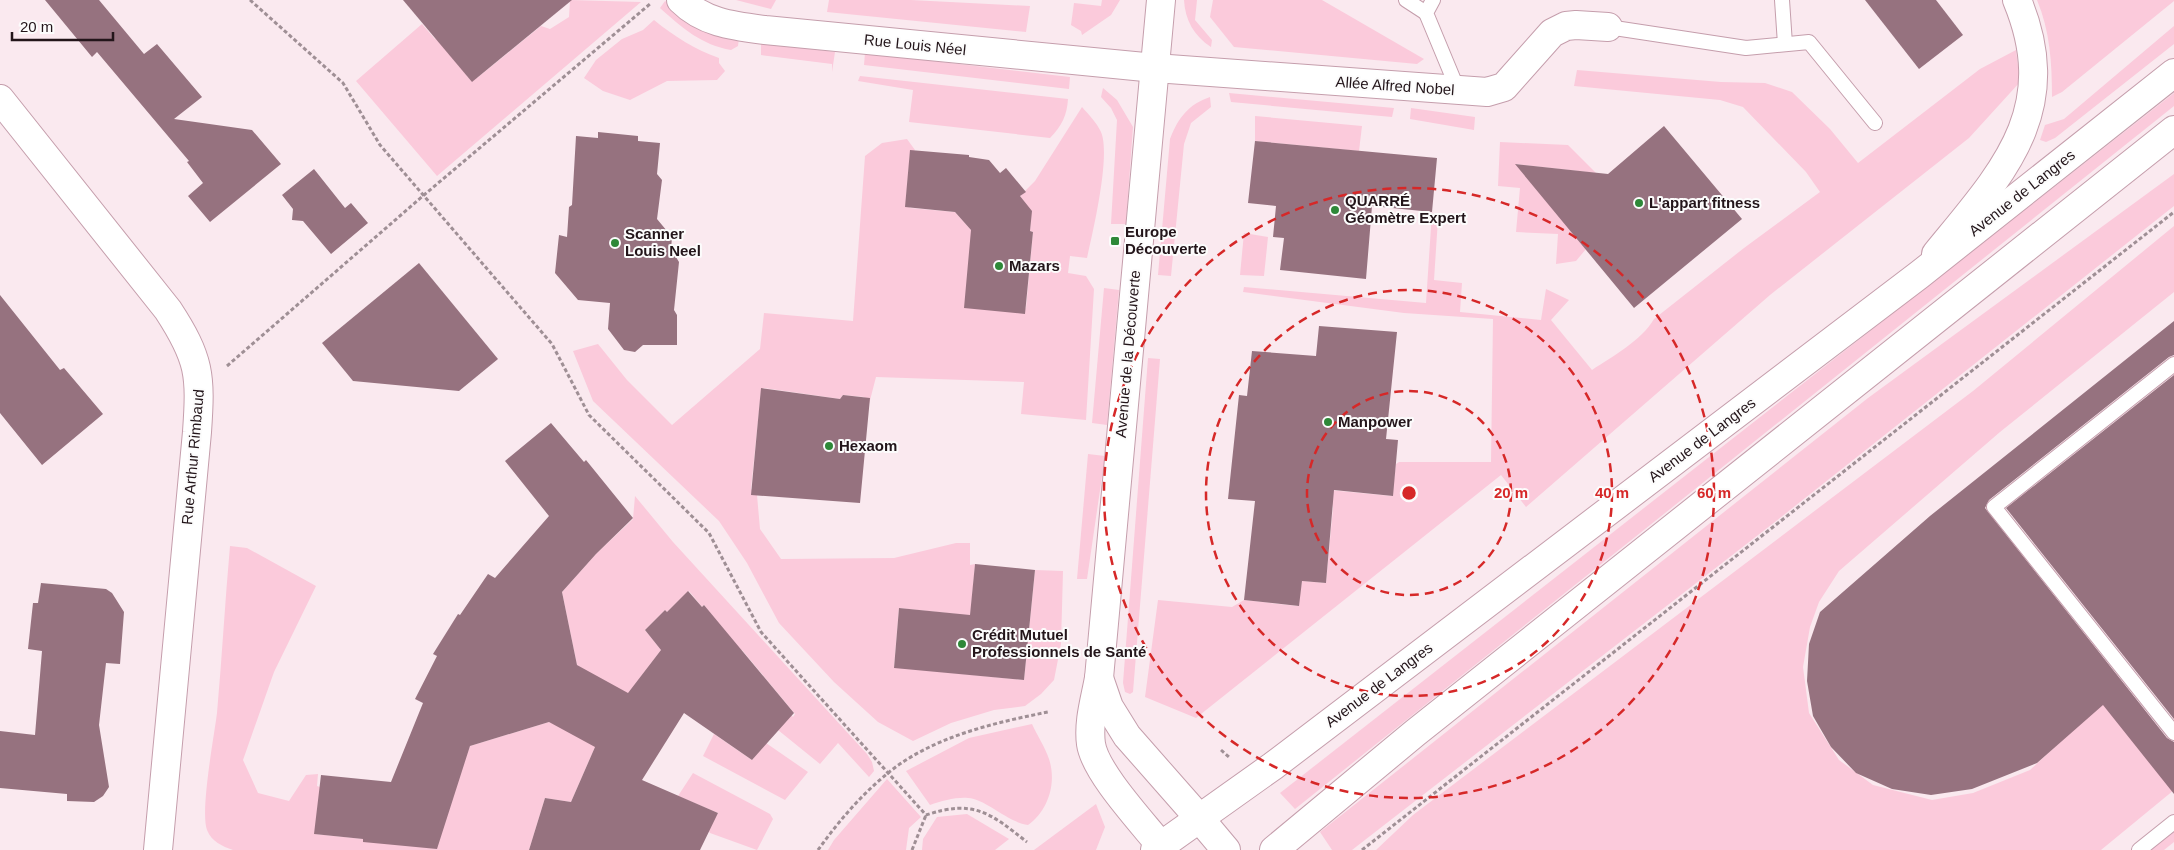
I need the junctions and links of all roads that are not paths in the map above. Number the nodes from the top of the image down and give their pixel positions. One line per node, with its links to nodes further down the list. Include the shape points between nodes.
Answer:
1 (681, 0): 10 (street, Rue Louis Néel, via 703,16 739,26)
2 (1161, 0): 10 (street, Avenue de la Découverte)
3 (1406, 0): 7 (lane)
4 (1433, 0): 7 (lane)
5 (1782, 0): 9 (lane)
6 (2017, 0): 16 (street, via 2034,57 2035,81 2026,119 2003,168)
7 (1426, 13): 12 (lane)
8 (1608, 27): 9 (lane, via 1746,48); 12 (street, Allée Alfred Nobel, via 1566,26 1552,33 1504,87 1487,92)
9 (1785, 44): 14 (lane, via 1809,42)
10 (1155, 68): 12 (street, Allée Alfred Nobel); 18 (street, Avenue de la Découverte)
11 (2174, 73): 16 (street, Avenue de Langres)
12 (1458, 90)
13 (0, 99): 23 (street, Rue Arthur Rimbaud, via 168,310 192,351 198,370 200,389)
14 (1875, 123)
15 (2174, 130): 25 (street, via 1415,733)
16 (1919, 275): 20 (street, Avenue de Langres)
17 (2174, 364): 19 (lane, via 1994,507)
18 (1099, 678): 20 (street, Avenue de la Découverte, via 1109,707 1127,736); 22 (street, Avenue de la Découverte, via 1090,723 1091,745 1109,779)
19 (2174, 733)
20 (1200, 819): 22 (street, Avenue de Langres); 24 (street, Avenue de la Découverte)
21 (2174, 822): 26 (lane)
22 (1160, 849)
23 (158, 850)
24 (1226, 850)
25 (1274, 850)
26 (2138, 850)

